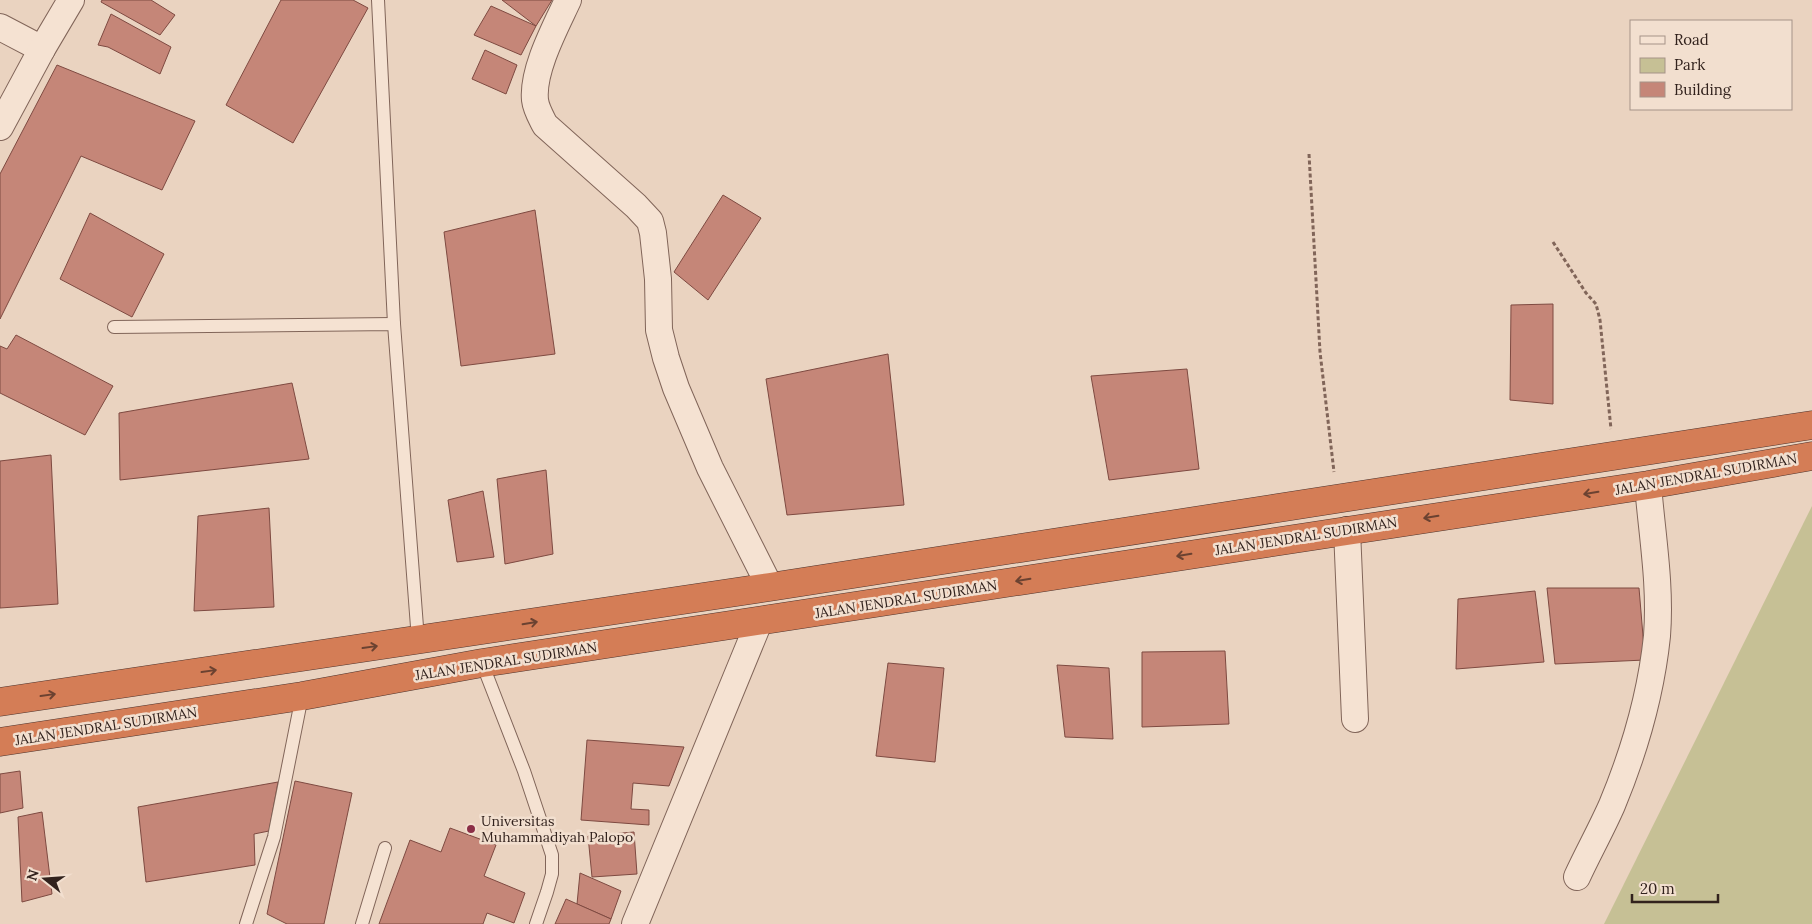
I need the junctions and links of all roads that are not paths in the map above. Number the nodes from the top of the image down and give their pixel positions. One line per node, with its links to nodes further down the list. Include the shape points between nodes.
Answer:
1 (71, 0): 5 (street)
2 (378, 0): 7 (lane)
3 (568, 0): 13 (street, via 541,64 535,98 538,111 545,125 650,221 658,279 660,330 666,358 710,468)
4 (0, 27): 5 (street)
5 (42, 49): 6 (street)
6 (0, 127)
7 (394, 324): 8 (lane); 15 (lane)
8 (114, 327)
9 (1812, 425): 13 (highway)
10 (1812, 456): 11 (highway, JALAN JENDRAL SUDIRMAN)
11 (1648, 485): 12 (highway, JALAN JENDRAL SUDIRMAN, one-way to 12); 22 (street, via 1656,555 1657,635 1652,669 1633,748 1612,806)
12 (1347, 530): 14 (highway, JALAN JENDRAL SUDIRMAN, one-way to 14); 19 (street)
13 (770, 587): 15 (highway, one-way to 13)
14 (760, 622): 16 (highway, JALAN JENDRAL SUDIRMAN); 26 (street)
15 (418, 640): 18 (highway, one-way to 15)
16 (482, 663): 17 (highway, JALAN JENDRAL SUDIRMAN); 25 (lane, via 552,855 552,874)
17 (302, 696): 20 (highway, JALAN JENDRAL SUDIRMAN); 23 (lane, via 274,837)
18 (0, 702)
19 (1354, 719)
20 (0, 742)
21 (385, 848): 24 (lane)
22 (1577, 877)
23 (246, 924)
24 (362, 924)
25 (536, 924)
26 (636, 924)

